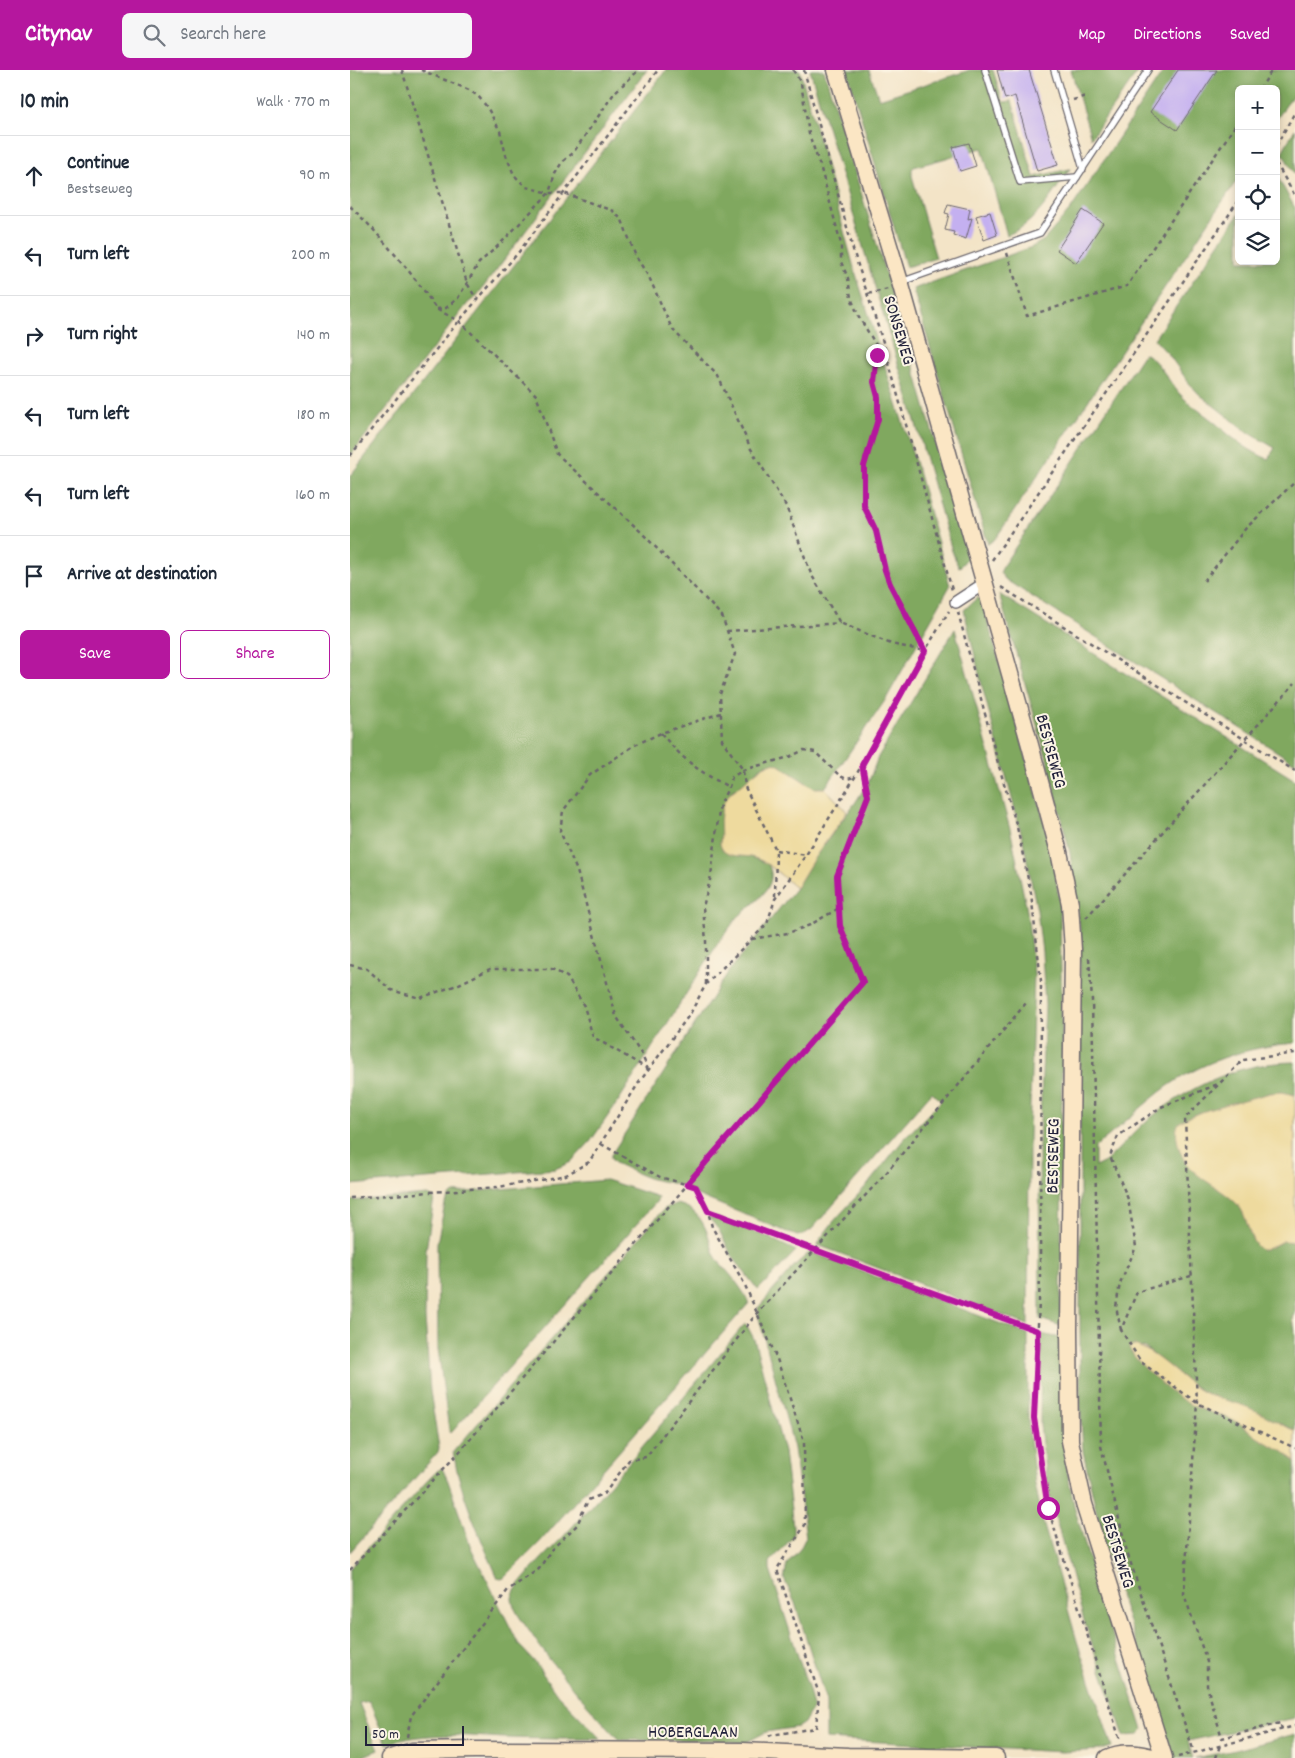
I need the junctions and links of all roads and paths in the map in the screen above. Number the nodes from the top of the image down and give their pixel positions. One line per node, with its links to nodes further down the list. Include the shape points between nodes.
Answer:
1 (402, 70): 28 (path)
2 (421, 70): 21 (path, via 478,96 500,131 514,175 526,188)
3 (639, 70): 21 (path, via 615,92 573,153 562,162)
4 (658, 70): 22 (path)
5 (793, 70): 42 (path, via 801,84 809,134 841,244 841,262 859,317 876,345 874,382 878,419 864,466 864,506 876,531 890,584)
6 (804, 70): 29 (path, SONSEWEG)
7 (836, 70): 27 (main road, SONSEWEG)
8 (985, 70): 20 (lane, via 1020,182)
9 (1054, 70): 14 (lane)
10 (1148, 70): 18 (lane)
11 (1272, 70): 12 (path)
12 (1263, 85)
13 (1086, 96): 14 (path)
14 (1063, 102): 18 (lane)
15 (1295, 112): 17 (path)
16 (1235, 125): 26 (path, via 1127,286 1027,316)
17 (1280, 139)
18 (1083, 169): 20 (lane)
19 (1280, 170): 23 (path)
20 (1077, 177): 26 (lane, via 1040,233)
21 (549, 193): 22 (path); 28 (path, via 479,263)
22 (564, 193): 30 (path, via 518,254); 40 (path, via 613,211 622,220 636,257 649,277 672,329 718,376 750,449 786,506 811,574)
23 (1295, 196)
24 (350, 206): 31 (path, via 426,292)
25 (1235, 206): 37 (path, via 993,559)
26 (1005, 246): 27 (lane)
27 (900, 282): 29 (path, via 894,288); 35 (main road, SONSEWEG)
28 (467, 283): 30 (path); 31 (path, via 458,298 446,308)
29 (868, 294): 38 (path, SONSEWEG)
30 (477, 300): 32 (path)
31 (436, 309): 32 (path)
32 (459, 321): 33 (path); 41 (path, via 536,395 556,454 641,532 709,602 722,616)
33 (350, 456)
34 (1295, 482): 36 (path, via 1246,528)
35 (976, 553): 37 (main road, BESTSEWEG)
36 (1204, 580)
37 (985, 583): 38 (street); 46 (path, via 1004,588); 87 (main road, BESTSEWEG, via 1052,825 1070,904 1073,970 1070,1441 1084,1504)
38 (956, 602): 73 (path, BESTSEWEG, via 1017,827 1037,940 1041,981)
39 (945, 620): 42 (path)
40 (840, 623): 41 (path); 42 (path, via 891,644)
41 (727, 631): 44 (path, via 735,654 720,694)
42 (925, 651): 47 (path)
43 (1295, 683): 46 (path)
44 (721, 713): 45 (path); 48 (path, via 722,740)
45 (661, 733): 51 (path, via 703,774); 63 (path, via 635,745 590,775 563,811 560,831 577,871 616,1016)
46 (1244, 739): 49 (path); 56 (path, via 1086,917)
47 (862, 765): 50 (path); 55 (path, via 868,796 837,876)
48 (743, 770): 50 (path, via 789,758 804,750 815,752 840,776 847,779); 51 (path, via 732,777); 52 (path, via 744,787)
49 (1295, 771)
50 (855, 777): 53 (path)
51 (729, 787): 60 (path, via 720,803 712,876 703,906)
52 (776, 850): 53 (path); 54 (path)
53 (806, 855): 54 (path)
54 (775, 899): 57 (path, via 766,924)
55 (839, 908): 57 (path, via 810,925 788,933); 66 (path, via 840,926 863,982)
56 (1086, 926)
57 (750, 940): 60 (path)
58 (1088, 954): 81 (path, via 1101,1446 1127,1552)
59 (350, 965): 63 (path, via 367,969 391,990 420,998 490,969 552,969 567,977 584,1006 593,1037)
60 (706, 984): 63 (path, via 690,1014)
61 (1026, 1003): 69 (path, via 887,1172)
62 (1295, 1053): 64 (path, via 1243,1060)
63 (648, 1070): 65 (path)
64 (1219, 1084): 70 (path, via 1185,1118); 72 (path, via 1161,1107 1118,1136 1110,1156 1128,1199 1136,1247 1120,1283 1116,1307)
65 (601, 1144): 66 (path, via 660,1177); 67 (path, via 590,1162 566,1175 498,1187)
66 (687, 1184): 68 (path, via 696,1187); 76 (path, via 461,1450)
67 (350, 1198)
68 (708, 1211): 69 (path); 71 (path, via 712,1227 744,1283)
69 (814, 1250): 71 (path); 73 (path)
70 (1191, 1276): 72 (path, via 1137,1292); 74 (path)
71 (757, 1314): 79 (path, via 777,1359 804,1442 805,1525 777,1569 818,1694 816,1728); 83 (path, via 646,1457 629,1460 605,1493 588,1500 576,1525 551,1550 539,1569 508,1590 411,1716)
72 (1121, 1330): 74 (path, via 1141,1362)
73 (1038, 1331): 82 (path, BESTSEWEG, via 1034,1418 1048,1508)
74 (1197, 1403): 75 (path); 78 (path, via 1184,1594 1207,1662 1207,1686 1222,1738 1280,1723)
75 (1295, 1448)
76 (350, 1570)
77 (1295, 1726): 78 (path)
78 (1282, 1730): 80 (path)
79 (764, 1739)
80 (1220, 1745): 81 (path); 89 (path)
81 (1194, 1752): 88 (path)
82 (1124, 1754): 85 (main road); 86 (main road)
83 (397, 1756): 84 (main road, HOBERGLAAN, via 412,1751 475,1750 733,1751)
84 (996, 1758)
85 (1107, 1758)
86 (1157, 1758)
87 (1164, 1758)
88 (1174, 1758)
89 (1216, 1758)

